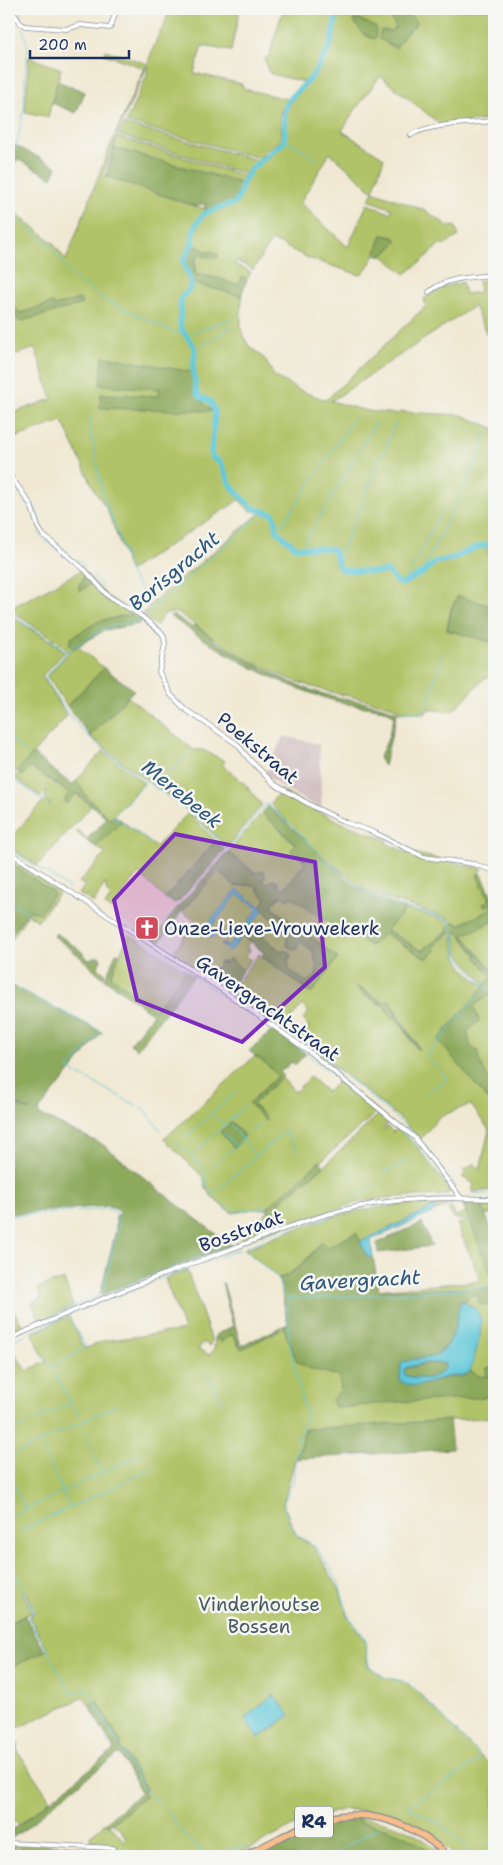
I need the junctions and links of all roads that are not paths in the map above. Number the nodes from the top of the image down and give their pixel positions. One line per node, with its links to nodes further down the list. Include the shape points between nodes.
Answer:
1 (117, 9): 2 (street, via 110,28 25,26 16,15)
2 (9, 14)
3 (494, 120): 4 (street)
4 (411, 135)
5 (494, 275): 6 (street, via 450,280)
6 (429, 292)
7 (9, 474): 9 (street, Poekstraat, via 31,505 44,535 85,570 108,596 144,618 164,637 159,672 175,701 237,744 248,760 274,784 314,808 424,857 474,864)
8 (9, 852): 10 (street, Gavergrachtstraat, via 288,1035 409,1132)
9 (494, 872)
10 (461, 1198): 11 (street, Bosstraat); 12 (street, Bosstraat, via 400,1200 332,1213 103,1298)
11 (494, 1199)
12 (9, 1339)
13 (9, 1843): 14 (street)
14 (113, 1848)
15 (9, 1852): 16 (highway)
16 (72, 1856)
17 (242, 1856): 18 (highway, R4, via 296,1829 327,1818 360,1815 392,1821 416,1831)
18 (448, 1856)

